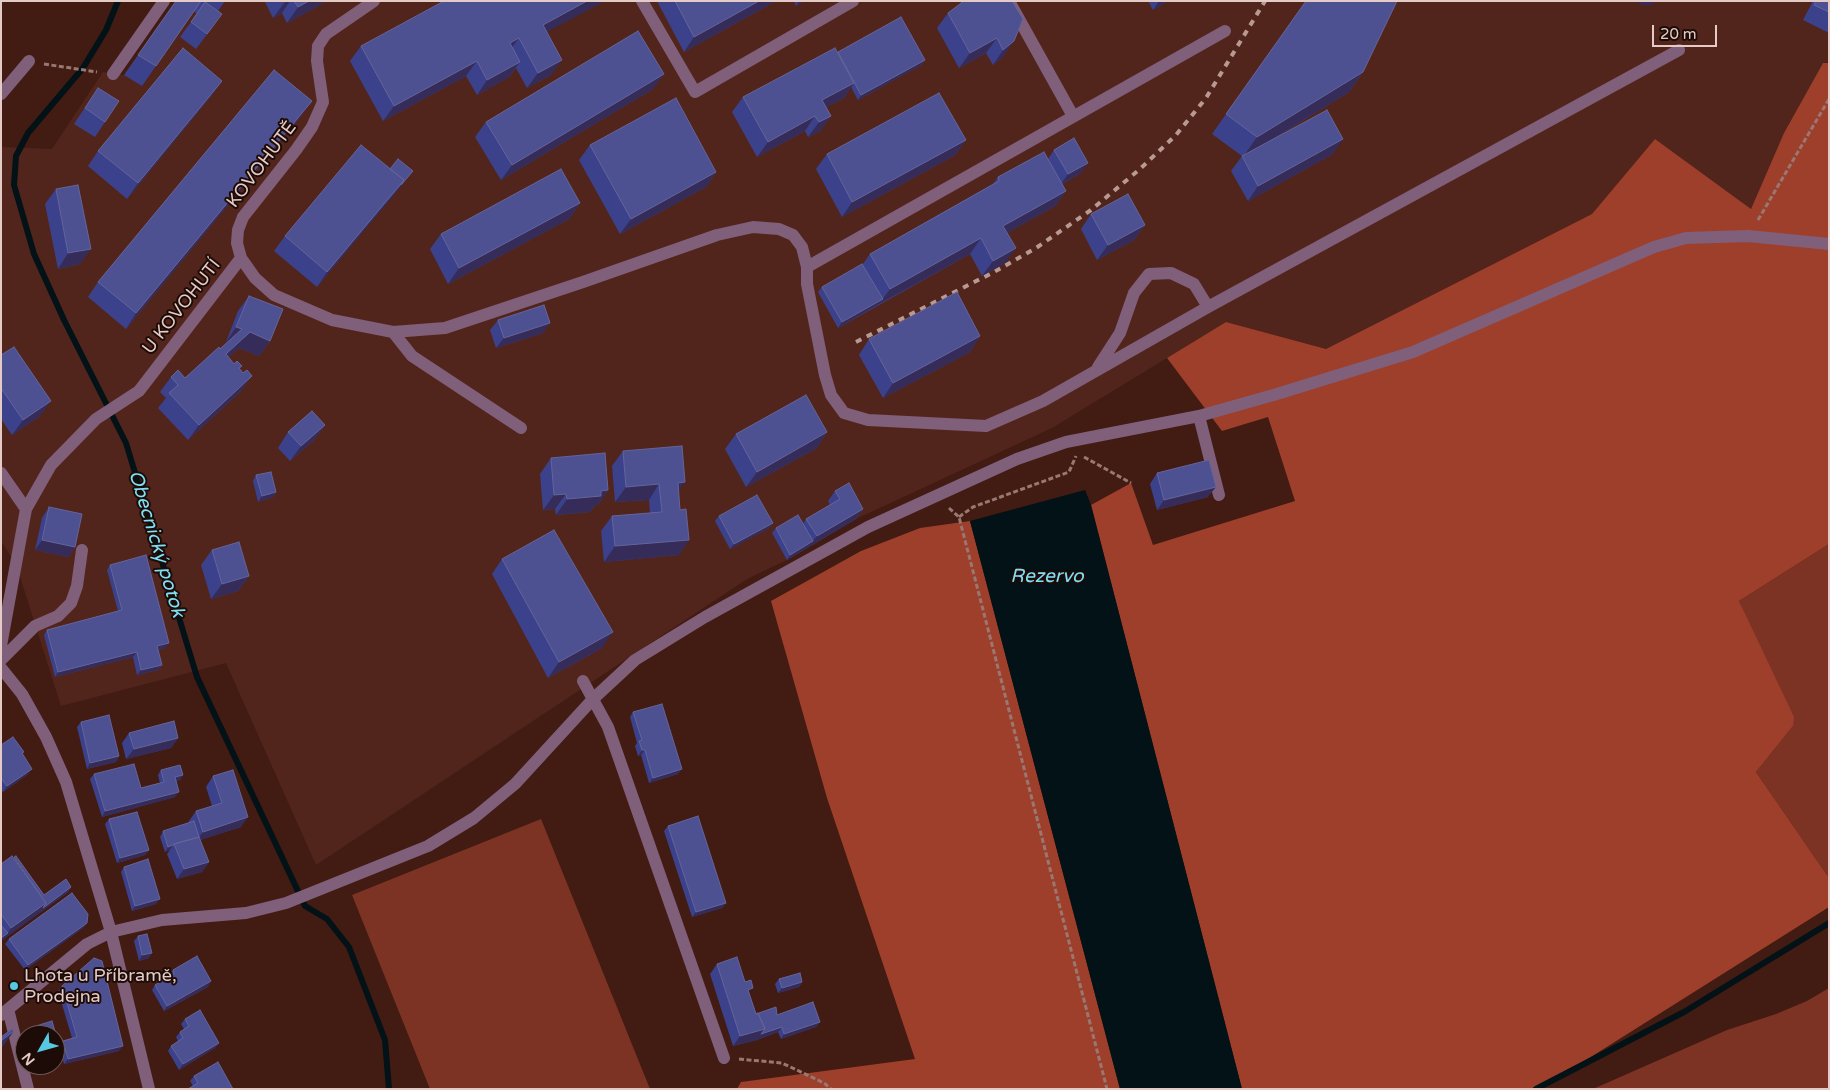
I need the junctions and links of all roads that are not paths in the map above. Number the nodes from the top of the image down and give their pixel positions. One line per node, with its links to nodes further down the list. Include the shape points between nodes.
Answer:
1 (164, 1): 9 (street)
2 (374, 1): 13 (street, KOVOHUTĚ, via 326,34 318,46 323,102 312,127 243,217 237,243)
3 (642, 1): 4 (street, via 695,92)
4 (853, 1)
5 (1009, 1): 11 (street)
6 (1225, 31): 11 (street)
7 (1679, 50): 15 (street)
8 (29, 61): 10 (street)
9 (108, 73)
10 (1, 94)
11 (1073, 116): 14 (street)
12 (1829, 244): 18 (street, via 1748,236 1686,238 1654,247 1412,352)
13 (241, 258): 16 (street, U KOVOHUTÍ, via 255,278 274,296 332,320); 22 (street, U KOVOHUTÍ, via 140,391 96,419 51,465)
14 (807, 267): 16 (street, U KOVOHUTÍ, via 802,247 793,235 779,229 753,227 717,235 445,328); 17 (street, via 807,284 825,375 831,395 844,413 868,420 986,426 1043,401)
15 (1208, 308): 17 (street); 17 (street, via 1194,284 1171,273 1150,274 1134,292 1120,333)
16 (393, 332): 19 (street, via 412,356)
17 (1097, 369)
18 (1199, 416): 21 (street); 28 (street, via 1066,442 1017,459 868,527 705,616 635,660)
19 (521, 428)
20 (1, 473): 22 (street)
21 (1219, 495)
22 (26, 509): 24 (street, U KOVOHUTÍ)
23 (82, 550): 25 (street, via 71,603 58,616 35,626)
24 (1, 646)
25 (1, 660)
26 (1, 668): 29 (street, via 22,694 66,782)
27 (582, 681): 28 (street)
28 (593, 699): 29 (street, via 515,784 474,818 428,846 286,903 246,913 162,920); 31 (street, via 608,727)
29 (111, 932): 30 (street, via 86,944); 33 (street)
30 (5, 1012): 32 (street)
31 (724, 1058)
32 (28, 1089)
33 (149, 1089)

